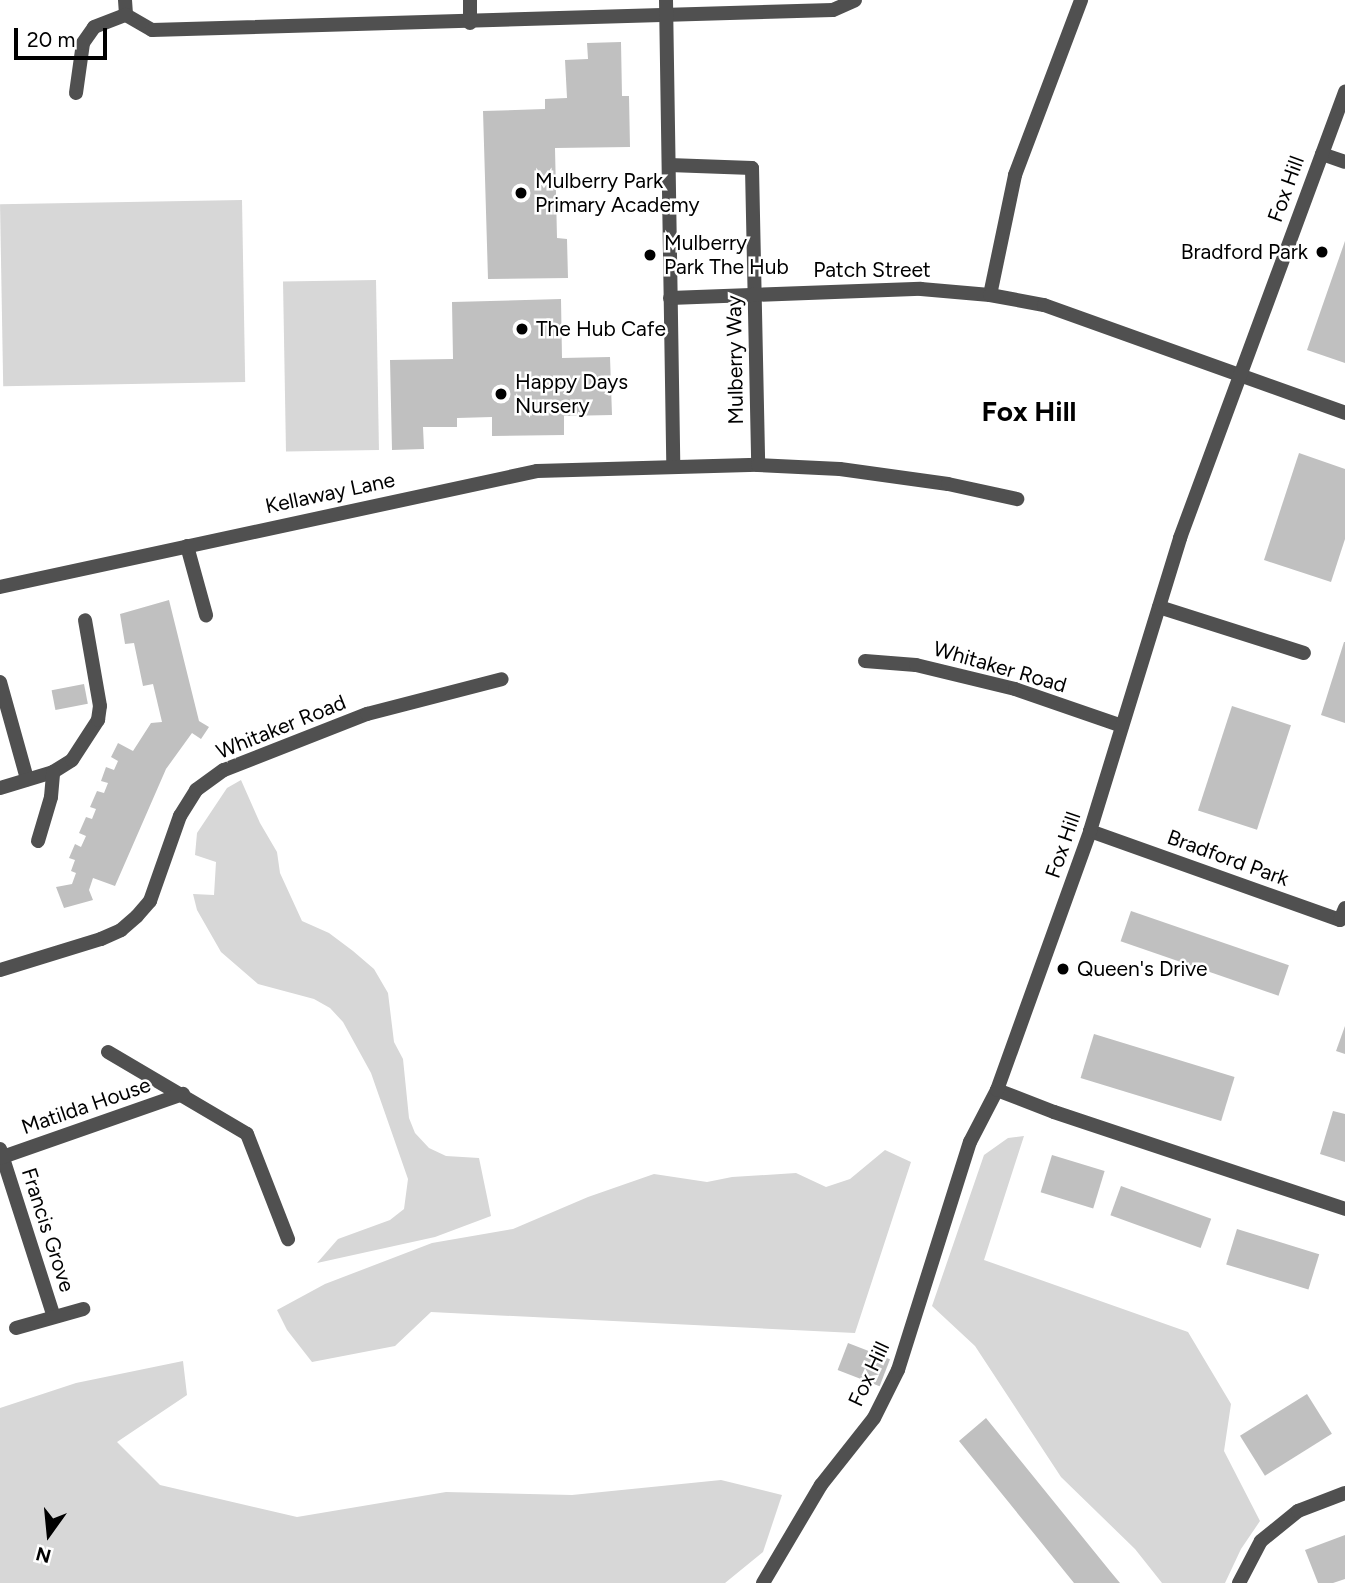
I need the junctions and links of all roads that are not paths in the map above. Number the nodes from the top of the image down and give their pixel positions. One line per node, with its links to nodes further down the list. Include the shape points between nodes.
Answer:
1 (470, 0): 6 (street)
2 (855, 0): 5 (street, via 833,10)
3 (1081, 0): 13 (street, via 1015,175)
4 (125, 7): 6 (street, via 152,30); 8 (street, via 94,27 83,43)
5 (666, 7): 6 (street); 11 (street)
6 (470, 23)
7 (1345, 92): 9 (street, Fox Hill)
8 (76, 93)
9 (1322, 154): 10 (street); 15 (street, Fox Hill)
10 (1345, 162)
11 (669, 165): 12 (street, Mulberry Way, via 752,169); 14 (street)
12 (755, 295): 13 (street, Patch Street, via 921,289); 14 (street, Patch Street); 17 (street, Mulberry Way)
13 (990, 295): 15 (street, Patch Street, via 1044,306)
14 (670, 299): 18 (street)
15 (1239, 377): 16 (street); 22 (street, Fox Hill)
16 (1345, 413)
17 (758, 465): 18 (street); 19 (street, via 840,469)
18 (673, 467): 20 (street, Kellaway Lane, via 537,471)
19 (1017, 499)
20 (187, 546): 21 (street, Kellaway Lane); 23 (street)
21 (0, 587)
22 (1159, 607): 25 (street); 29 (street, Fox Hill)
23 (206, 615)
24 (85, 620): 30 (street, via 100,706 98,720 72,760)
25 (1304, 653)
26 (865, 661): 29 (street, Whitaker Road, via 916,665 1015,689)
27 (502, 680): 36 (street, Whitaker Road, via 367,714 224,770 196,790 180,816 150,901 137,916 101,939)
28 (0, 682): 31 (street)
29 (1122, 726): 33 (street, Fox Hill)
30 (53, 772): 31 (street); 34 (street)
31 (27, 779): 32 (street)
32 (0, 788)
33 (1090, 831): 35 (street, Bradford Park, via 1340,920); 38 (street, Fox Hill)
34 (38, 841)
35 (1345, 908)
36 (0, 970)
37 (108, 1052): 39 (street, Matilda House)
38 (997, 1090): 41 (street); 47 (street, Fox Hill, via 970,1142 898,1370 874,1418 821,1485)
39 (183, 1094): 40 (street, Matilda House); 42 (street, Matilda House, via 247,1134)
40 (1, 1154): 44 (street, Francis Grove)
41 (1345, 1209)
42 (288, 1238)
43 (83, 1309): 44 (street, Francis Grove)
44 (54, 1317): 45 (street, Francis Grove)
45 (16, 1328)
46 (1345, 1493): 48 (street, via 1298,1511 1261,1541)
47 (763, 1583)
48 (1239, 1583)

